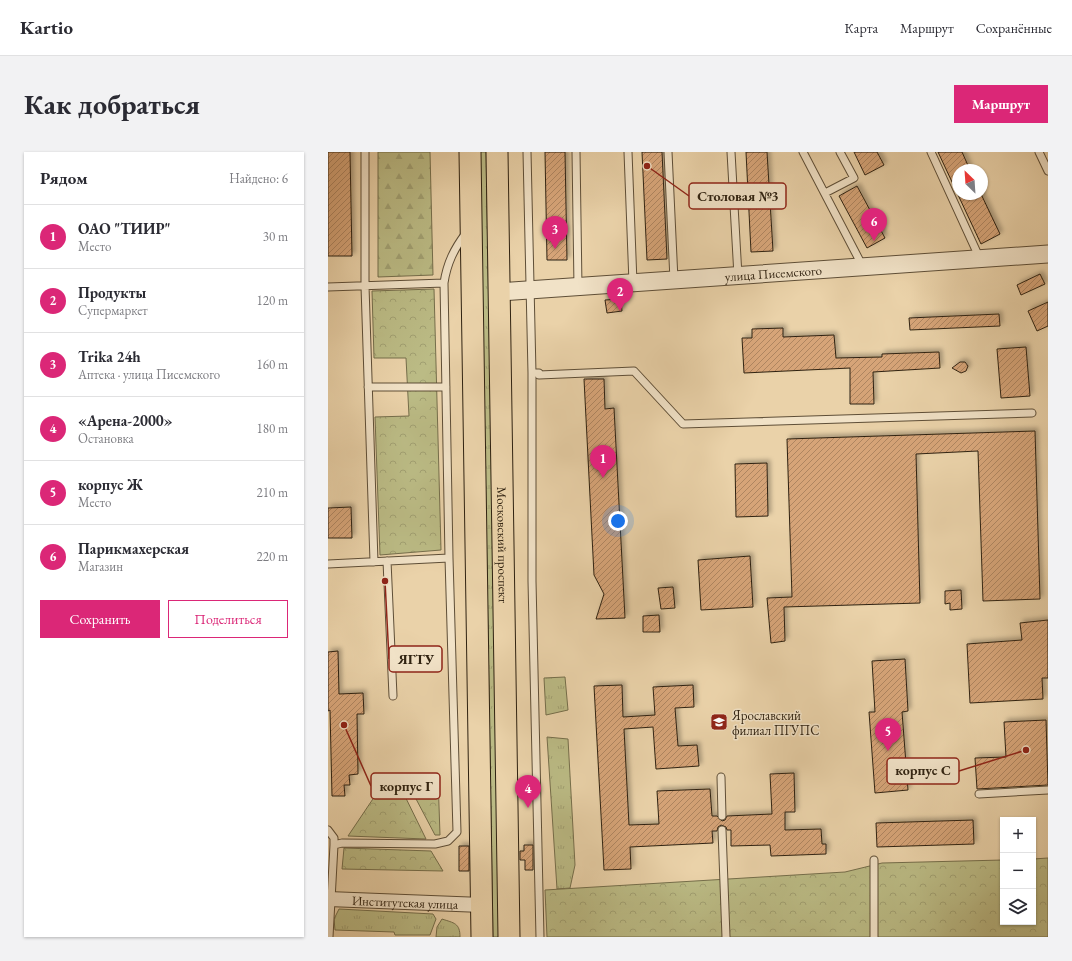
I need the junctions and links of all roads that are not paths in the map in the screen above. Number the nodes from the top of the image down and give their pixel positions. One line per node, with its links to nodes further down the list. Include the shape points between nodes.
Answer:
1 (365, 152): 23 (lane)
2 (470, 152): 15 (main road)
3 (496, 152): 27 (main road, Московский проспект)
4 (527, 152): 26 (lane)
5 (576, 152): 25 (lane)
6 (628, 152): 22 (lane)
7 (668, 152): 20 (lane)
8 (731, 152): 19 (lane)
9 (803, 152): 14 (lane)
10 (840, 152): 14 (lane, via 854,178)
11 (931, 152): 17 (lane)
12 (1039, 152): 13 (lane)
13 (1048, 171)
14 (824, 193): 18 (lane)
15 (471, 227): 21 (lane, via 452,254 446,267); 46 (main road)
16 (1047, 256): 17 (street, улица Писемского)
17 (980, 260): 18 (street, улица Писемского)
18 (864, 267): 19 (street, улица Писемского)
19 (738, 276): 20 (street, улица Писемского)
20 (674, 280): 22 (street, улица Писемского)
21 (444, 283): 23 (lane); 30 (lane)
22 (633, 283): 25 (street, улица Писемского)
23 (365, 286): 24 (lane); 29 (lane)
24 (328, 287)
25 (578, 287): 26 (street, улица Писемского)
26 (530, 290): 27 (street, улица Писемского); 28 (lane)
27 (499, 292): 49 (main road, Московский проспект)
28 (532, 373): 31 (lane, via 545,375 634,371 683,424); 50 (lane, via 532,581)
29 (368, 387): 30 (lane); 34 (lane)
30 (446, 387): 32 (lane)
31 (1032, 412)
32 (449, 558): 33 (lane); 43 (lane, via 457,832 448,841 435,844)
33 (388, 561): 34 (lane); 36 (lane)
34 (374, 562): 35 (lane)
35 (328, 564)
36 (393, 696)
37 (721, 777): 40 (lane)
38 (1048, 790): 39 (lane)
39 (979, 794)
40 (722, 816)
41 (328, 830): 43 (lane, via 334,838)
42 (722, 830): 51 (lane)
43 (334, 845): 45 (lane)
44 (874, 860): 52 (lane)
45 (329, 899): 46 (street, Институтская улица); 47 (lane)
46 (482, 905): 48 (main road)
47 (329, 937)
48 (482, 937)
49 (509, 937)
50 (540, 937)
51 (726, 937)
52 (874, 937)

